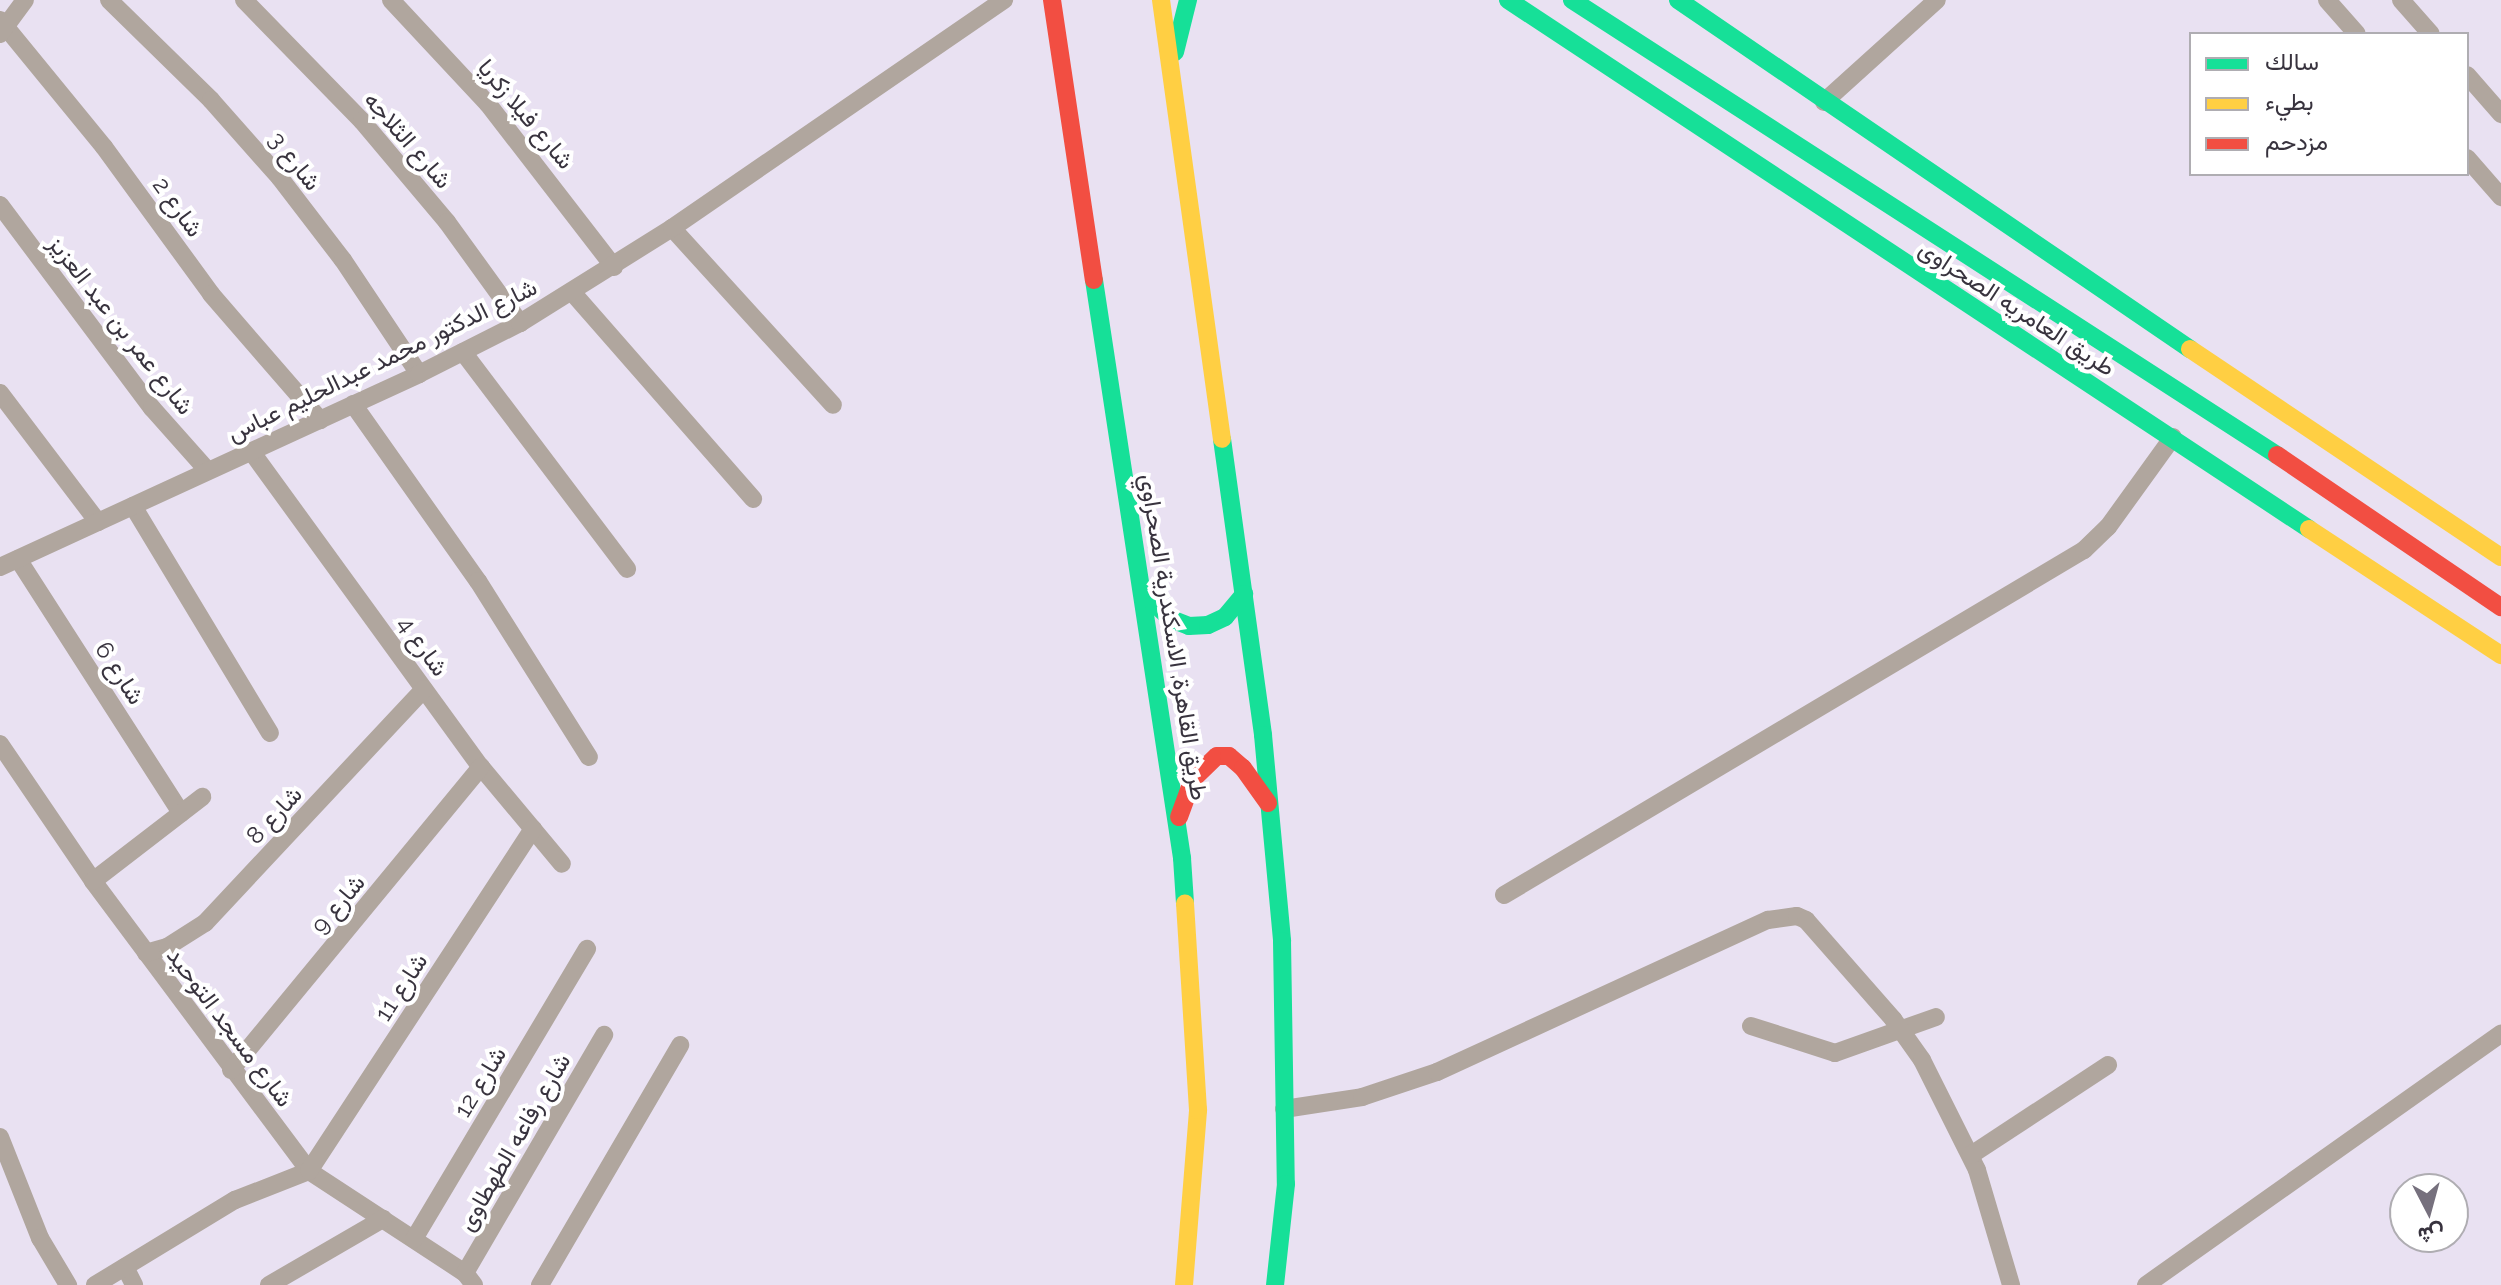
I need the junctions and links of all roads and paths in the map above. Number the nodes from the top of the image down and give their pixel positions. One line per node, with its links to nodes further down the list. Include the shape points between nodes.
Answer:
1 (25, 0): 15 (street)
2 (109, 0): 30 (street, شارع 3, via 211,100 280,178)
3 (244, 0): 28 (street, شارع الثلاجه, via 372,132 447,222)
4 (391, 0): 26 (street, شارع فيلا زكريا, via 488,104)
5 (1004, 0): 25 (street, شارع الدكتور محمد عبدالحليم عباس)
6 (1052, 0): 45 (highway, طريق القاهرة, الاسكندرية الصحراوي)
7 (1161, 0): 18 (highway)
8 (1188, 0): 18 (highway)
9 (1508, 0): 35 (highway, طريق العامريه الصحراوى)
10 (1572, 0): 47 (highway, via 2193,398)
11 (1678, 0): 20 (highway)
12 (1937, 0): 20 (street)
13 (2327, 0): 16 (street)
14 (2401, 0): 17 (street)
15 (2, 26): 34 (street, شارع 2, via 104,147 211,294)
16 (2355, 32)
17 (2429, 32)
18 (1171, 71): 46 (highway)
19 (2469, 77): 21 (street)
20 (1824, 102): 41 (highway)
21 (2501, 114)
22 (2469, 160): 23 (street)
23 (2501, 197)
24 (0, 205): 37 (street, شارع عمر بن عبد العزيز, via 152,408)
25 (672, 228): 26 (street, شارع الدكتور محمد عبدالحليم عباس); 33 (street)
26 (614, 267): 27 (street, شارع الدكتور محمد عبدالحليم عباس)
27 (572, 292): 28 (street, شارع الدكتور محمد عبدالحليم عباس); 38 (street)
28 (520, 323): 29 (street, شارع الدكتور محمد عبدالحليم عباس)
29 (463, 352): 30 (street, شارع الدكتور محمد عبدالحليم عباس); 44 (street)
30 (419, 374): 32 (street, شارع الدكتور محمد عبدالحليم عباس)
31 (0, 393): 40 (street)
32 (353, 404): 34 (street, شارع الدكتور محمد عبدالحليم عباس); 52 (street, via 478,581)
33 (833, 405)
34 (320, 420): 36 (street, شارع الدكتور محمد عبدالحليم عباس)
35 (2173, 437): 48 (highway, طريق العامريه الصحراوى); 61 (street, via 2108,527 2084,550)
36 (251, 451): 37 (street, شارع الدكتور محمد عبدالحليم عباس); 49 (street, شارع 4)
37 (208, 471): 39 (street, شارع الدكتور محمد عبدالحليم عباس)
38 (753, 499)
39 (133, 506): 40 (street, شارع الدكتور محمد عبدالحليم عباس); 50 (street)
40 (98, 522): 42 (street, شارع الدكتور محمد عبدالحليم عباس)
41 (2497, 550)
42 (18, 559): 43 (street, شارع الدكتور محمد عبدالحليم عباس); 56 (street, شارع 6)
43 (0, 567)
44 (627, 569)
45 (1142, 592): 46 (highway, via 1171,619 1189,626 1225,617); 57 (highway, طريق القاهرة, الاسكندرية الصحراوي)
46 (1244, 594): 55 (highway)
47 (2501, 607)
48 (2501, 655)
49 (424, 689): 53 (street, شارع 4); 63 (street, شارع 8, via 205,923 167,947)
50 (270, 733)
51 (0, 744): 60 (street, شارع مسجد التوحيد)
52 (589, 757)
53 (481, 767): 58 (street, شارع 4); 71 (street, شارع 9)
54 (202, 797): 56 (street)
55 (1268, 803): 57 (highway, via 1243,768 1229,756 1217,756 1193,779); 72 (highway, via 1282,941)
56 (181, 813): 60 (street)
57 (1178, 821): 85 (highway, طريق القاهرة, الاسكندرية الصحراوي, via 1198,1110)
58 (533, 829): 59 (street, شارع 4); 75 (street, شارع 11)
59 (562, 864)
60 (93, 881): 63 (street, شارع مسجد التوحيد)
61 (1504, 895)
62 (587, 949): 77 (street, شارع 12)
63 (146, 953): 71 (street, شارع مسجد التوحيد)
64 (1936, 1017): 66 (street)
65 (1751, 1026): 66 (street, via 1835,1053)
66 (1902, 1030): 72 (street, via 1806,920 1786,916 1437,1072 1362,1097); 74 (street)
67 (2501, 1034): 88 (street)
68 (604, 1035): 79 (street, شارع رفاعه الطهطاوى)
69 (680, 1045): 84 (street)
70 (2108, 1065): 74 (street)
71 (231, 1070): 75 (street, شارع مسجد التوحيد)
72 (1284, 1109): 86 (highway, via 1286,1184)
73 (0, 1137): 80 (street, via 40,1238)
74 (1971, 1155): 87 (street)
75 (309, 1171): 76 (street, شارع مسجد التوحيد); 78 (street, via 235,1200)
76 (383, 1219): 77 (street, شارع مسجد التوحيد); 83 (street)
77 (414, 1239): 79 (street, شارع مسجد التوحيد)
78 (125, 1267): 81 (street); 82 (street)
79 (469, 1279)
80 (68, 1285)
81 (95, 1285)
82 (134, 1285)
83 (269, 1285)
84 (540, 1285)
85 (1184, 1285)
86 (1275, 1285)
87 (2011, 1285)
88 (2146, 1285)

